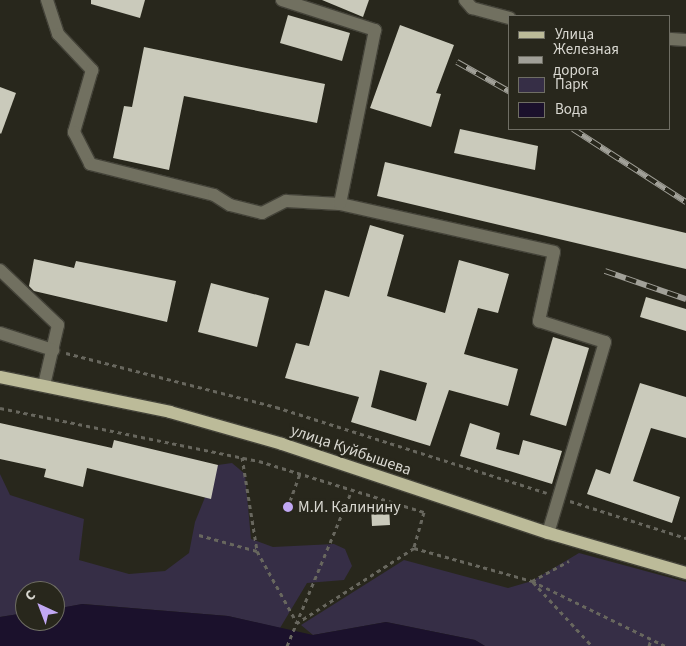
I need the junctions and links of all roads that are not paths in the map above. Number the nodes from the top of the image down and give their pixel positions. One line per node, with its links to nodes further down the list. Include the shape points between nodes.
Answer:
1 (46, 0): 7 (street, via 58,34 92,70 74,132 90,164 214,195 230,206 262,213 286,202)
2 (282, 0): 7 (street, via 375,30)
3 (466, 0): 4 (street, via 472,8)
4 (508, 17)
5 (671, 40): 6 (street)
6 (686, 40)
7 (340, 204): 13 (street, via 554,252 540,321 605,342)
8 (0, 270): 10 (street, via 58,325)
9 (0, 333): 10 (street)
10 (53, 350): 12 (street)
11 (0, 377): 12 (main road, улица Куйбышева)
12 (44, 385): 13 (main road, улица Куйбышева, via 170,412 272,441)
13 (548, 533): 14 (main road, улица Куйбышева)
14 (686, 573)

